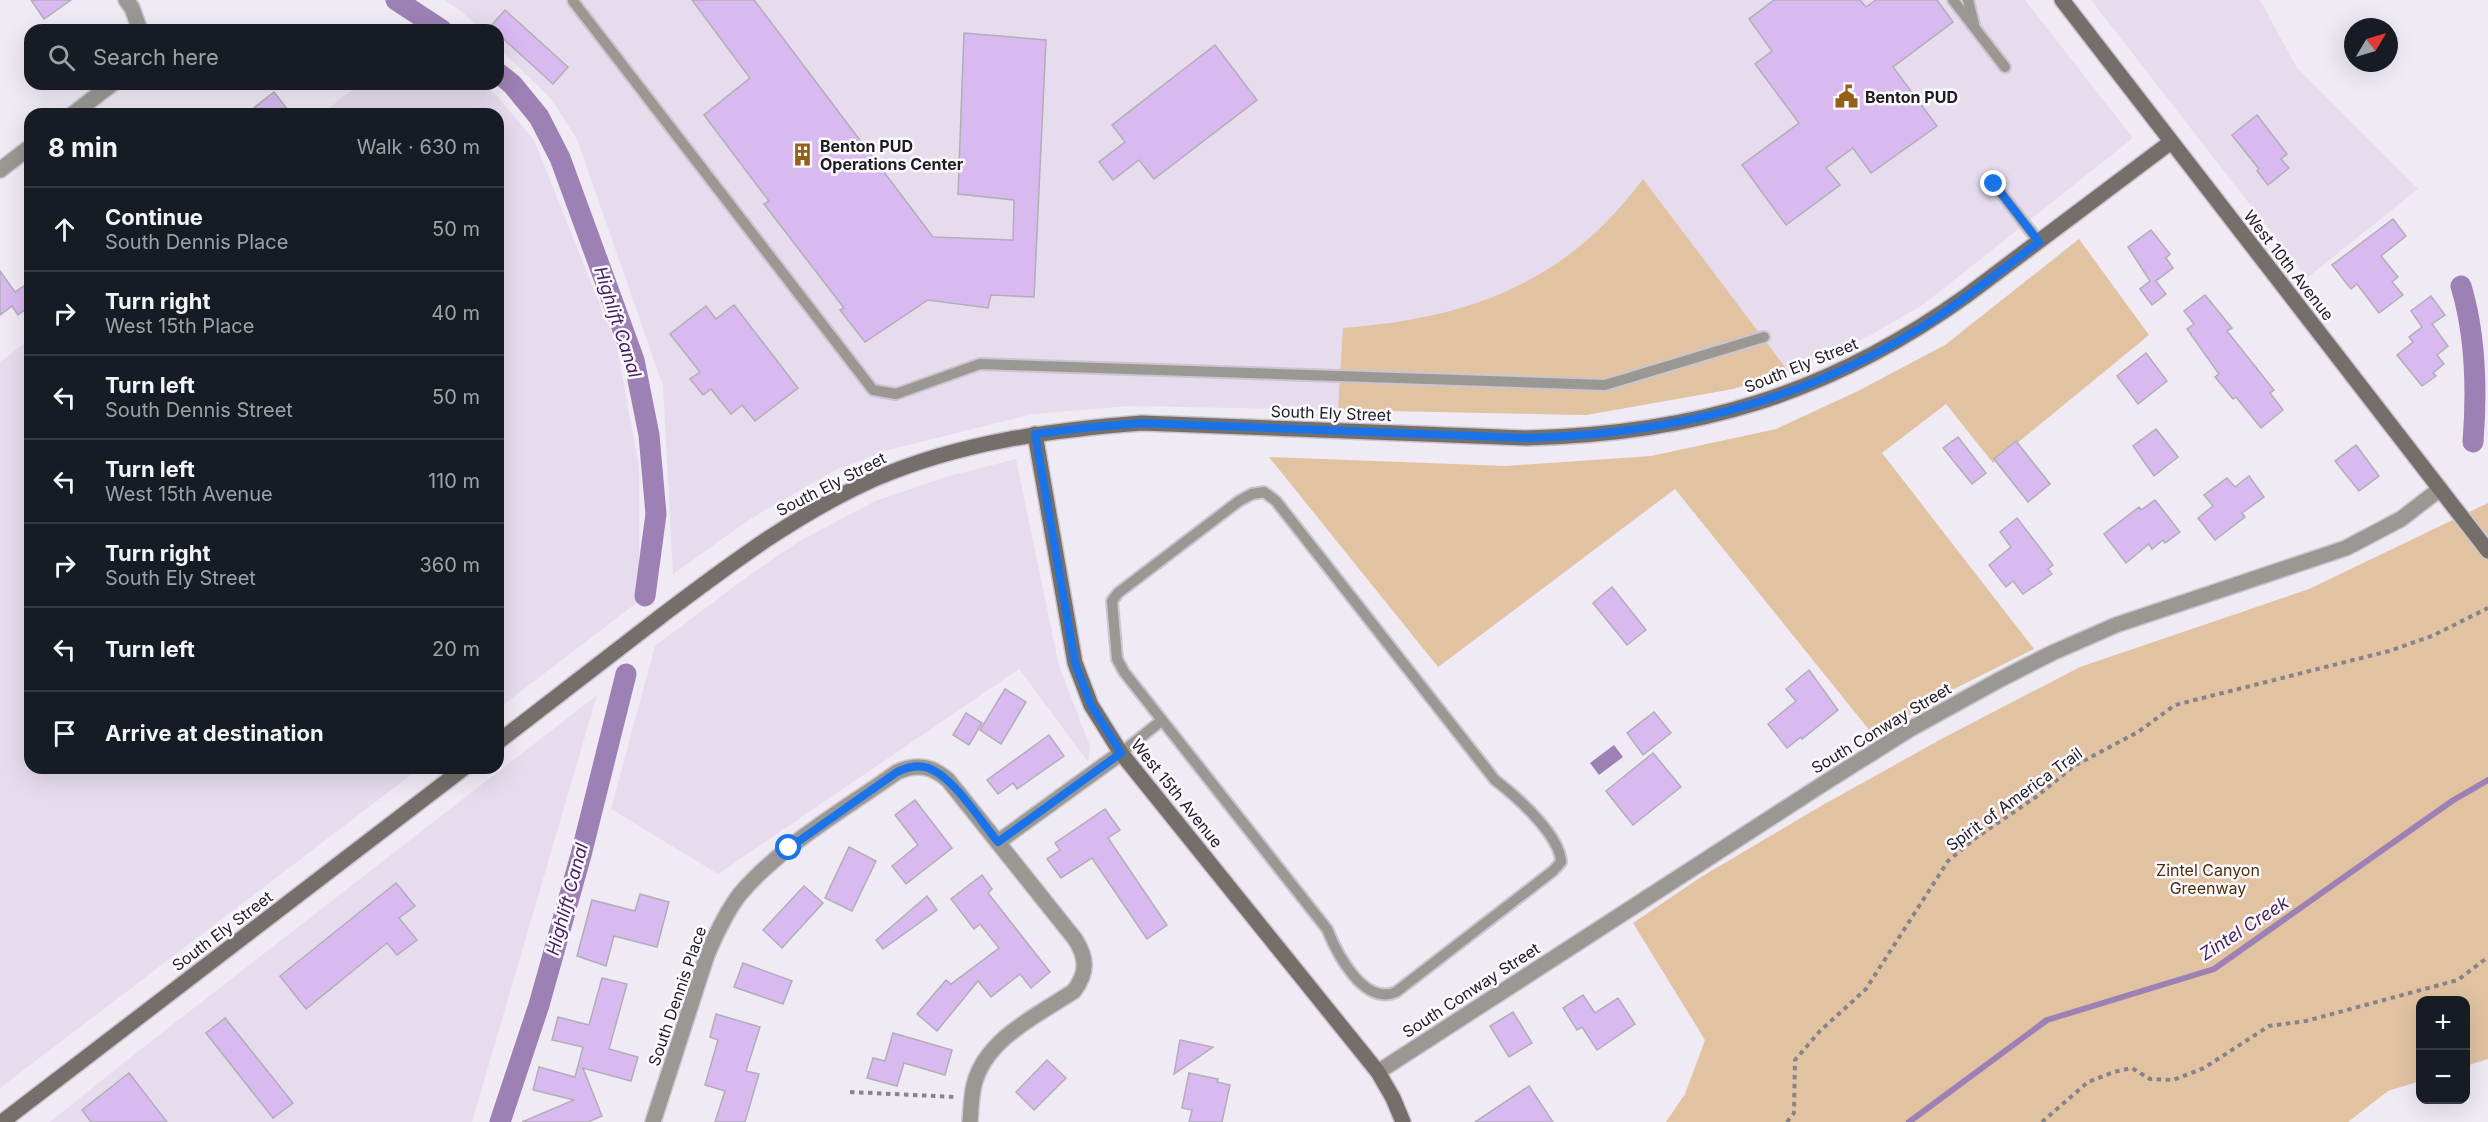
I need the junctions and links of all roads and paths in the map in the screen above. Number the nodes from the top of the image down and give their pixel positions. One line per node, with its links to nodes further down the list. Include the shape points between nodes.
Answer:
1 (126, 0): 6 (street)
2 (1953, 0): 7 (lane)
3 (1968, 0): 7 (lane)
4 (2062, 0): 11 (street, West 10th Avenue)
5 (573, 1): 16 (lane, via 873,390 896,394 980,364 1605,385)
6 (138, 24)
7 (1976, 30): 8 (lane)
8 (2005, 67)
9 (104, 90): 10 (street)
10 (81, 108)
11 (2171, 142): 15 (street, South Ely Street); 18 (street, West 10th Avenue)
12 (24, 152): 13 (street)
13 (0, 170)
14 (1994, 184): 15 (lane)
15 (2039, 242): 17 (street, South Ely Street, via 1936,318 1887,347 1769,400 1705,419 1576,437 1142,423)
16 (1764, 337)
17 (1035, 434): 22 (street, South Ely Street, via 973,446 920,462 877,478 789,524 742,555); 23 (street, West 15th Avenue, via 1075,663 1091,705)
18 (2440, 489): 19 (street, West 10th Avenue); 27 (street, South Conway Street, via 2401,519 2346,548 2116,626 1999,680 1826,782)
19 (2488, 551)
20 (2488, 608): 34 (path, Spirit of America Trail, via 2432,636 2389,651 2175,705 2138,732 2074,766 1977,837 1948,861 1866,989 1795,1060 1794,1113)
21 (1161, 721): 21 (lane, via 1327,929 1343,962 1370,992 1385,997 1396,992 1561,862 1551,836 1495,780 1264,492 1239,501 1118,593 1112,602 1117,658); 23 (lane)
22 (504, 737)
23 (1121, 753): 25 (street); 27 (street, West 15th Avenue)
24 (456, 774): 30 (street, South Ely Street)
25 (998, 842): 29 (street, via 1075,939 1085,970 1074,990 991,1052 981,1067); 31 (street, South Dennis Place, via 948,780 922,766 897,772 789,848 739,895 717,932)
26 (2488, 957): 35 (path, via 2458,980 2306,1021 2269,1026 2204,1068 2174,1080 2150,1079 2132,1068 2114,1072 2088,1082)
27 (1378, 1072): 33 (street, West 15th Avenue)
28 (850, 1092): 29 (path)
29 (972, 1097): 32 (street)
30 (2, 1122)
31 (653, 1122)
32 (970, 1122)
33 (1403, 1122)
34 (1787, 1122)
35 (2042, 1122)

